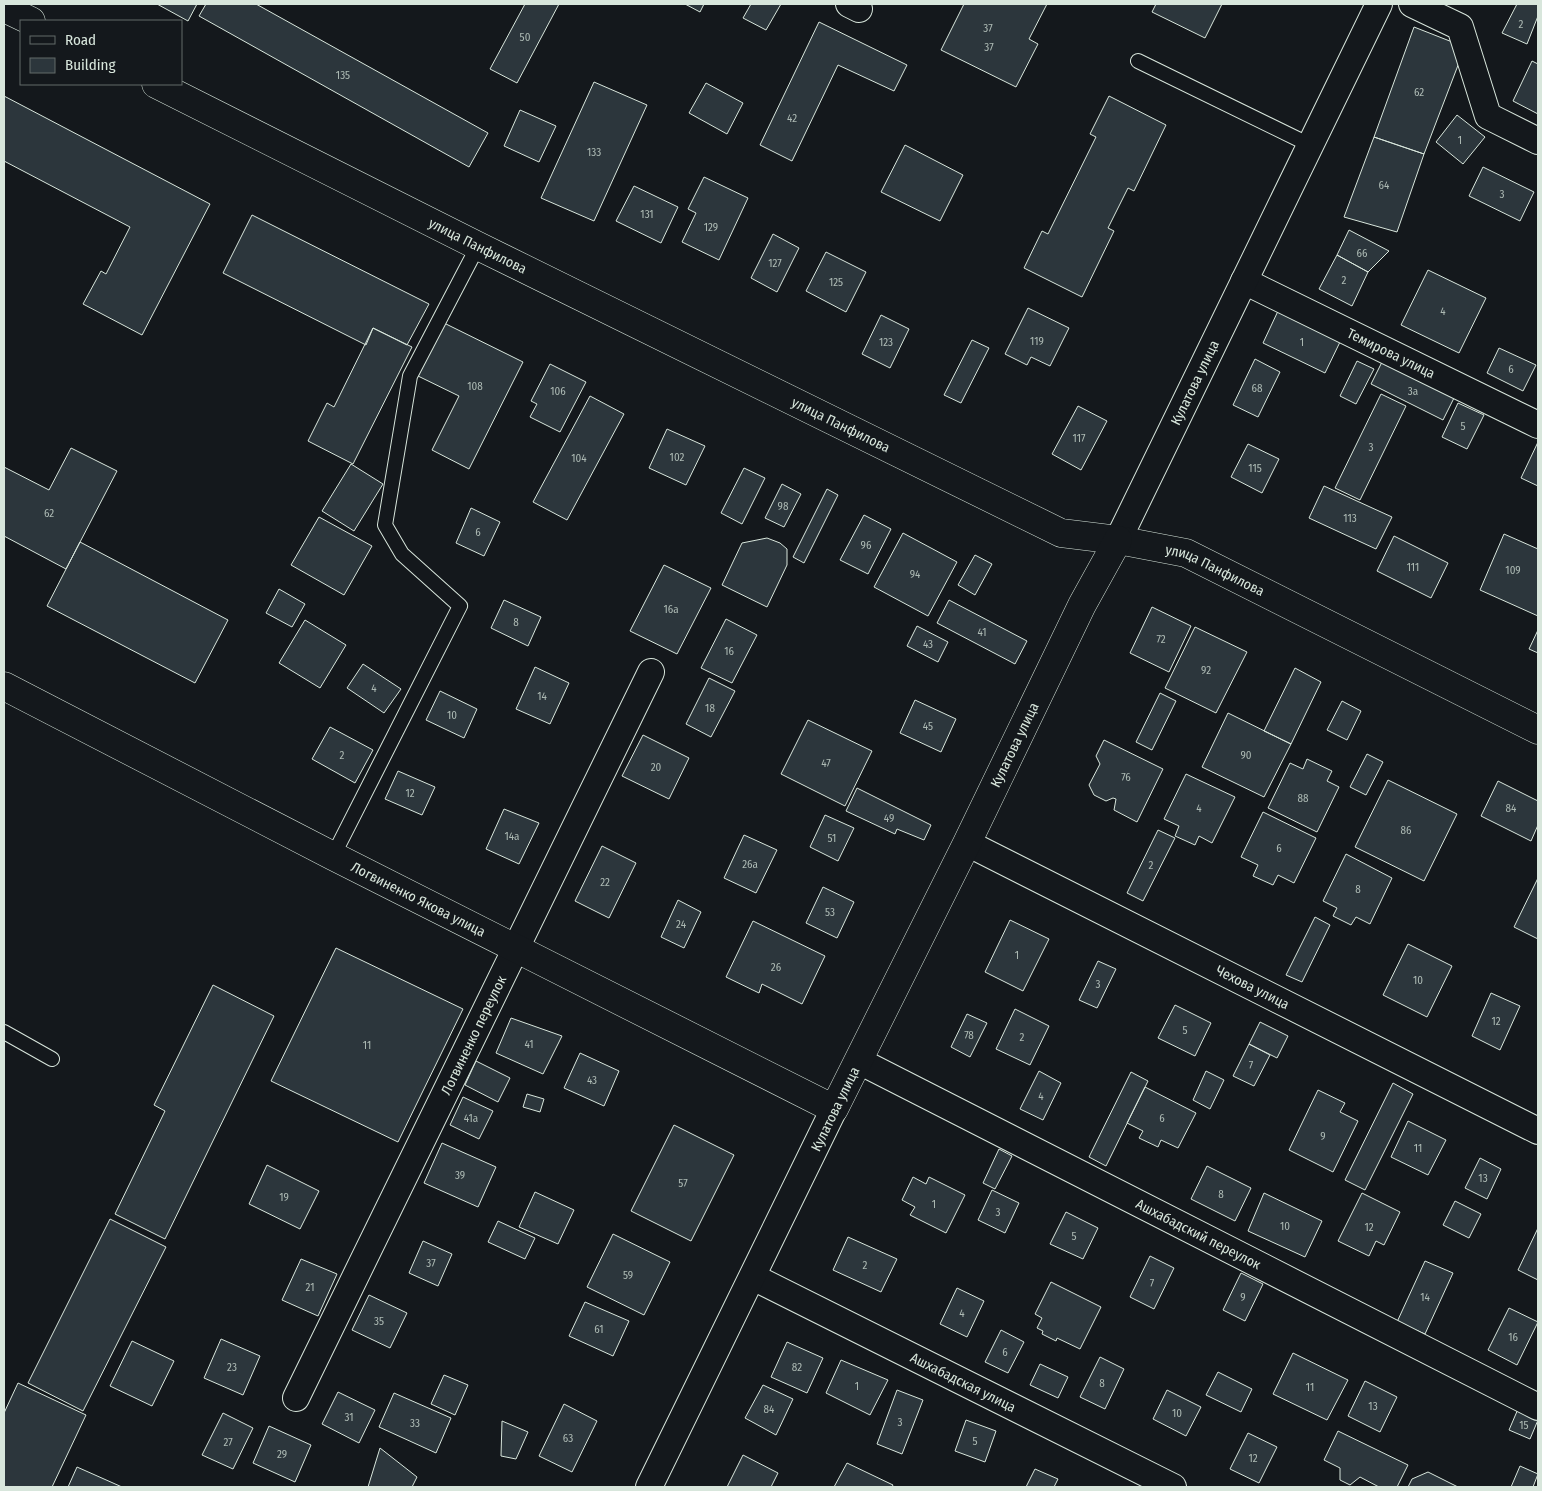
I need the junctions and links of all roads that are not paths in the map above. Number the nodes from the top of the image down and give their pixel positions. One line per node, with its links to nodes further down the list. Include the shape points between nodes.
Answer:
1 (1379, 4): 8 (street, Кулатова улица)
2 (1412, 4): 7 (street, via 1460,27 1488,116)
3 (4, 8): 4 (street)
4 (29, 20)
5 (1138, 61): 8 (lane)
6 (158, 85): 9 (street, улица Панфилова)
7 (1538, 141)
8 (1310, 145): 10 (street, Кулатова улица)
9 (478, 246): 12 (street, улица Панфилова, via 1060,533); 17 (lane, via 410,376 385,525 402,554 460,606)
10 (1244, 281): 11 (street, Темирова улица); 12 (street, Кулатова улица)
11 (1538, 425)
12 (1118, 540): 15 (street, улица Панфилова, via 1186,553); 16 (street, Кулатова улица, via 1082,605)
13 (652, 672): 18 (street, Логвиненко переулок)
14 (4, 686): 17 (street, Логвиненко Якова улица)
15 (1538, 730)
16 (967, 843): 21 (street, Кулатова улица); 23 (street, Чехова улица)
17 (332, 856): 18 (street, Логвиненко Якова улица)
18 (516, 950): 22 (street, Логвиненко Якова улица); 25 (street, Логвиненко переулок)
19 (4, 1032): 20 (lane)
20 (52, 1059)
21 (859, 1061): 22 (street, Кулатова улица); 26 (street, Ашхабадский переулок)
22 (834, 1109): 24 (street, Кулатова улица)
23 (1538, 1131)
24 (753, 1277): 27 (street, Кулатова улица); 28 (street, Ашхабадская улица)
25 (296, 1398)
26 (1538, 1407)
27 (649, 1487)
28 (1173, 1487)

